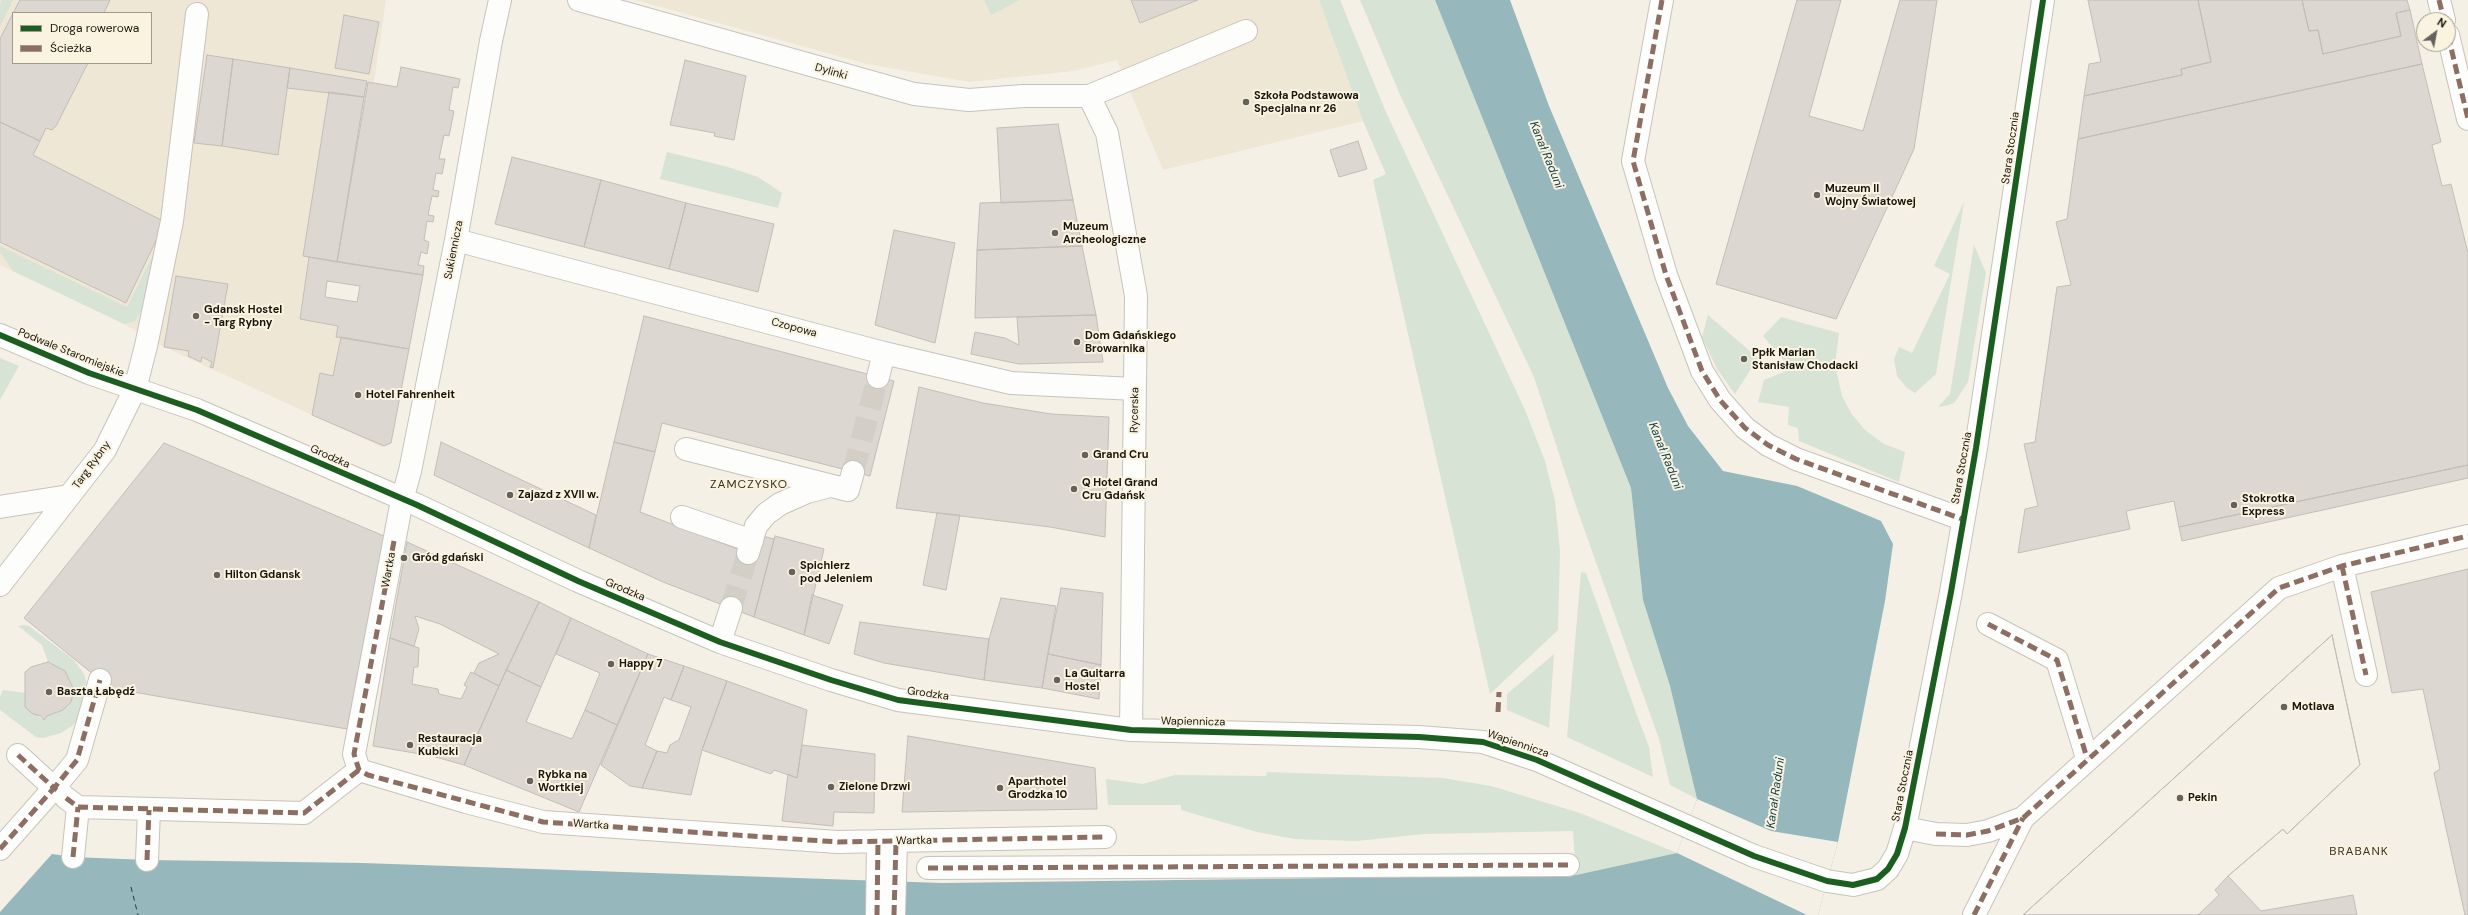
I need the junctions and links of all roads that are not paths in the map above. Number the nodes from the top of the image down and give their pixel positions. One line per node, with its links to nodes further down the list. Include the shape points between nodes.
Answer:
1 (500, 0): 12 (street, Sukiennicza)
2 (579, 0): 10 (street, Dylinki, via 914,94 969,100 1023,96)
3 (1662, 0): 25 (street, via 1633,161 1666,275 1702,371 1720,400 1745,428 1768,445 1796,459)
4 (2043, 0): 25 (street, Stara Stocznia, via 1977,440)
5 (2440, 0): 6 (street)
6 (2442, 12)
7 (197, 14): 16 (street, Targ Rybny, via 172,221)
8 (1246, 31): 10 (street)
9 (2452, 52): 11 (street)
10 (1089, 96): 17 (street, Rycerska, via 1107,133 1136,296)
11 (2468, 119)
12 (456, 240): 14 (street, Czopowa); 22 (street, Sukiennicza)
13 (0, 335): 16 (street, Podwale Staromiejskie, via 89,373)
14 (884, 353): 15 (street); 17 (street, Czopowa, via 1011,383)
15 (878, 377)
16 (135, 389): 21 (street, Targ Rybny, via 105,450); 22 (street, Grodzka, via 197,410)
17 (1135, 389): 34 (street, Rycerska)
18 (686, 449): 20 (street)
19 (853, 472): 20 (street, via 848,490)
20 (830, 486): 24 (street, via 800,495 766,514 756,526 750,547)
21 (69, 496): 23 (street, Targ Rybny); 28 (street, Targ Rybny)
22 (402, 500): 31 (street, Grodzka, via 578,581); 37 (street, Wartka, via 354,754)
23 (0, 507)
24 (682, 517)
25 (1962, 519): 41 (street, Stara Stocznia, via 1951,592)
26 (2468, 536): 27 (street)
27 (2342, 566): 32 (street); 36 (street, via 2278,588)
28 (0, 585)
29 (731, 608): 31 (street)
30 (1988, 624): 36 (street, via 2057,660)
31 (720, 642): 34 (street, Grodzka, via 898,700)
32 (2366, 675)
33 (100, 680): 38 (street)
34 (1131, 730): 49 (street, Wapiennicza, via 1419,737 1483,742 1537,760 1754,856)
35 (18, 755): 38 (street)
36 (2087, 758): 40 (street)
37 (359, 770): 39 (street, via 304,813); 44 (street, Wartka, via 543,822 838,842)
38 (65, 796): 39 (street); 43 (street, via 25,820); 45 (street)
39 (149, 810): 46 (street)
40 (2023, 818): 41 (street, via 1988,831 1967,835 1936,834); 52 (street)
41 (1905, 828): 49 (street, Stara Stocznia, via 1897,854 1888,869 1877,879 1853,885)
42 (1105, 836): 44 (street, Wartka)
43 (0, 849)
44 (887, 849): 50 (street); 51 (street)
45 (73, 857)
46 (147, 860)
47 (1568, 865): 48 (street)
48 (928, 868)
49 (1827, 881)
50 (877, 915)
51 (894, 915)
52 (1974, 915)

